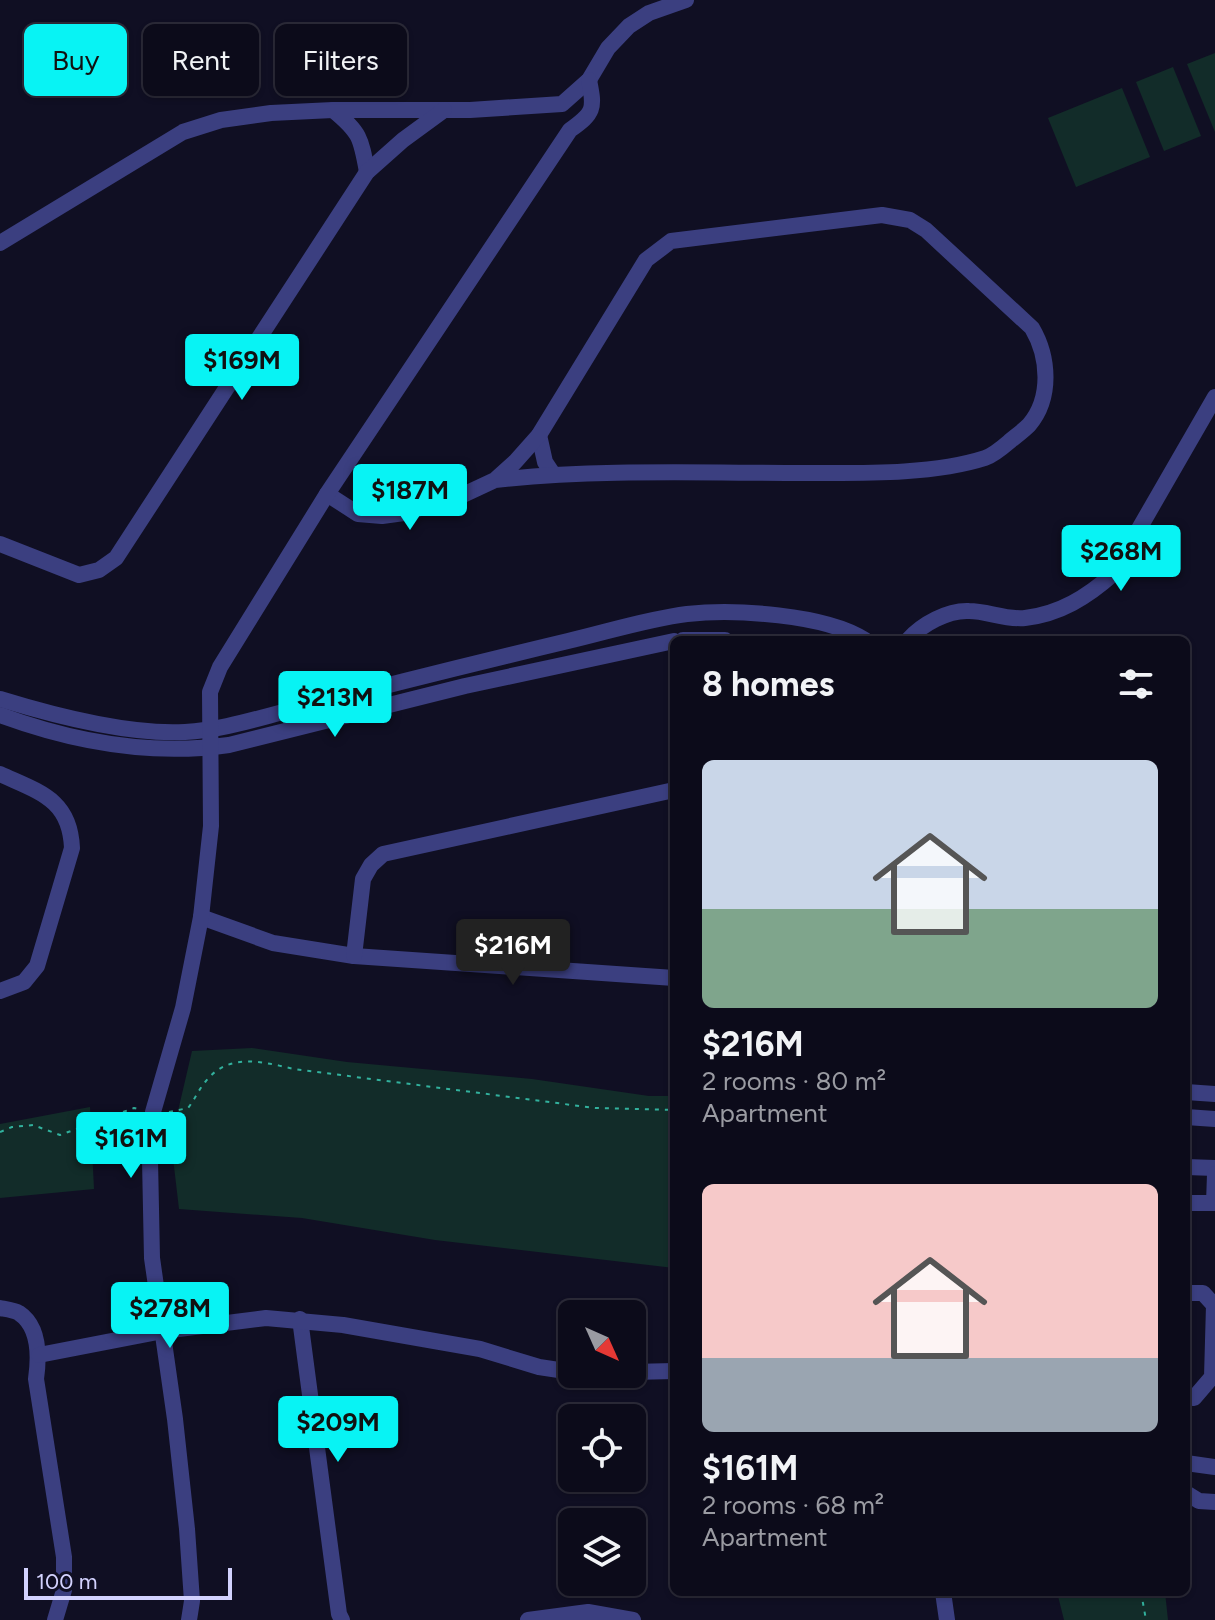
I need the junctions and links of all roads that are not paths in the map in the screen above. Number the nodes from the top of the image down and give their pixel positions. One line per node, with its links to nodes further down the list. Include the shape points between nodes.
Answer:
1 (686, 0): 2 (street, via 629,26)
2 (589, 80): 3 (street); 6 (street, via 592,110)
3 (562, 104): 5 (street); 6 (street)
4 (333, 110): 5 (street); 7 (street, via 360,138); 8 (street, via 221,120 183,132)
5 (444, 110): 7 (street)
6 (570, 130): 13 (street)
7 (367, 172): 14 (street, via 116,558 79,575)
8 (0, 243)
9 (1215, 397): 16 (street, via 1113,574 1088,596 1058,611 1022,618 966,610 936,618)
10 (539, 435): 11 (street); 11 (street, via 646,260 671,241 896,216 926,230 1032,328 1042,344 1045,388 1039,408 1030,424 987,457 876,473); 12 (street)
11 (553, 474): 12 (street)
12 (495, 480): 13 (street, via 465,494 382,516 358,514)
13 (327, 494): 20 (street, via 220,667 210,692)
14 (0, 544)
15 (859, 636): 20 (street, via 777,615 687,614)
16 (913, 636)
17 (670, 642): 21 (street)
18 (0, 699): 20 (street, via 48,713 155,731)
19 (0, 715): 21 (street, via 122,746 157,751)
20 (211, 728): 21 (street)
21 (212, 747): 24 (street, via 211,826)
22 (0, 774): 27 (street, via 50,796 66,816 72,848 37,966 24,982)
23 (670, 791): 25 (street, via 383,854 363,879)
24 (201, 917): 25 (street, via 273,943); 38 (street, via 183,1008 153,1112 152,1258)
25 (354, 956): 26 (street)
26 (670, 978)
27 (0, 991)
28 (1190, 1092): 29 (street)
29 (1215, 1094)
30 (1190, 1117): 31 (street)
31 (1215, 1119)
32 (1190, 1168): 33 (street)
33 (1215, 1171): 34 (street, via 1214,1203)
34 (1190, 1203)
35 (1190, 1293): 43 (street, via 1203,1293 1214,1305 1212,1377)
36 (0, 1308): 39 (street, via 19,1313 31,1328)
37 (300, 1319): 38 (street); 40 (street, via 480,1349); 51 (street)
38 (163, 1331): 39 (street); 50 (street, via 187,1529)
39 (39, 1355): 49 (street, via 36,1379 64,1557 64,1590)
40 (558, 1370)
41 (670, 1371): 42 (street)
42 (646, 1372)
43 (1190, 1398)
44 (1190, 1464): 45 (street)
45 (1215, 1467)
46 (1190, 1495): 47 (street)
47 (1215, 1502)
48 (944, 1596): 54 (street)
49 (55, 1620)
50 (189, 1620)
51 (342, 1620)
52 (528, 1620): 53 (street, via 588,1612)
53 (633, 1620)
54 (947, 1620)

